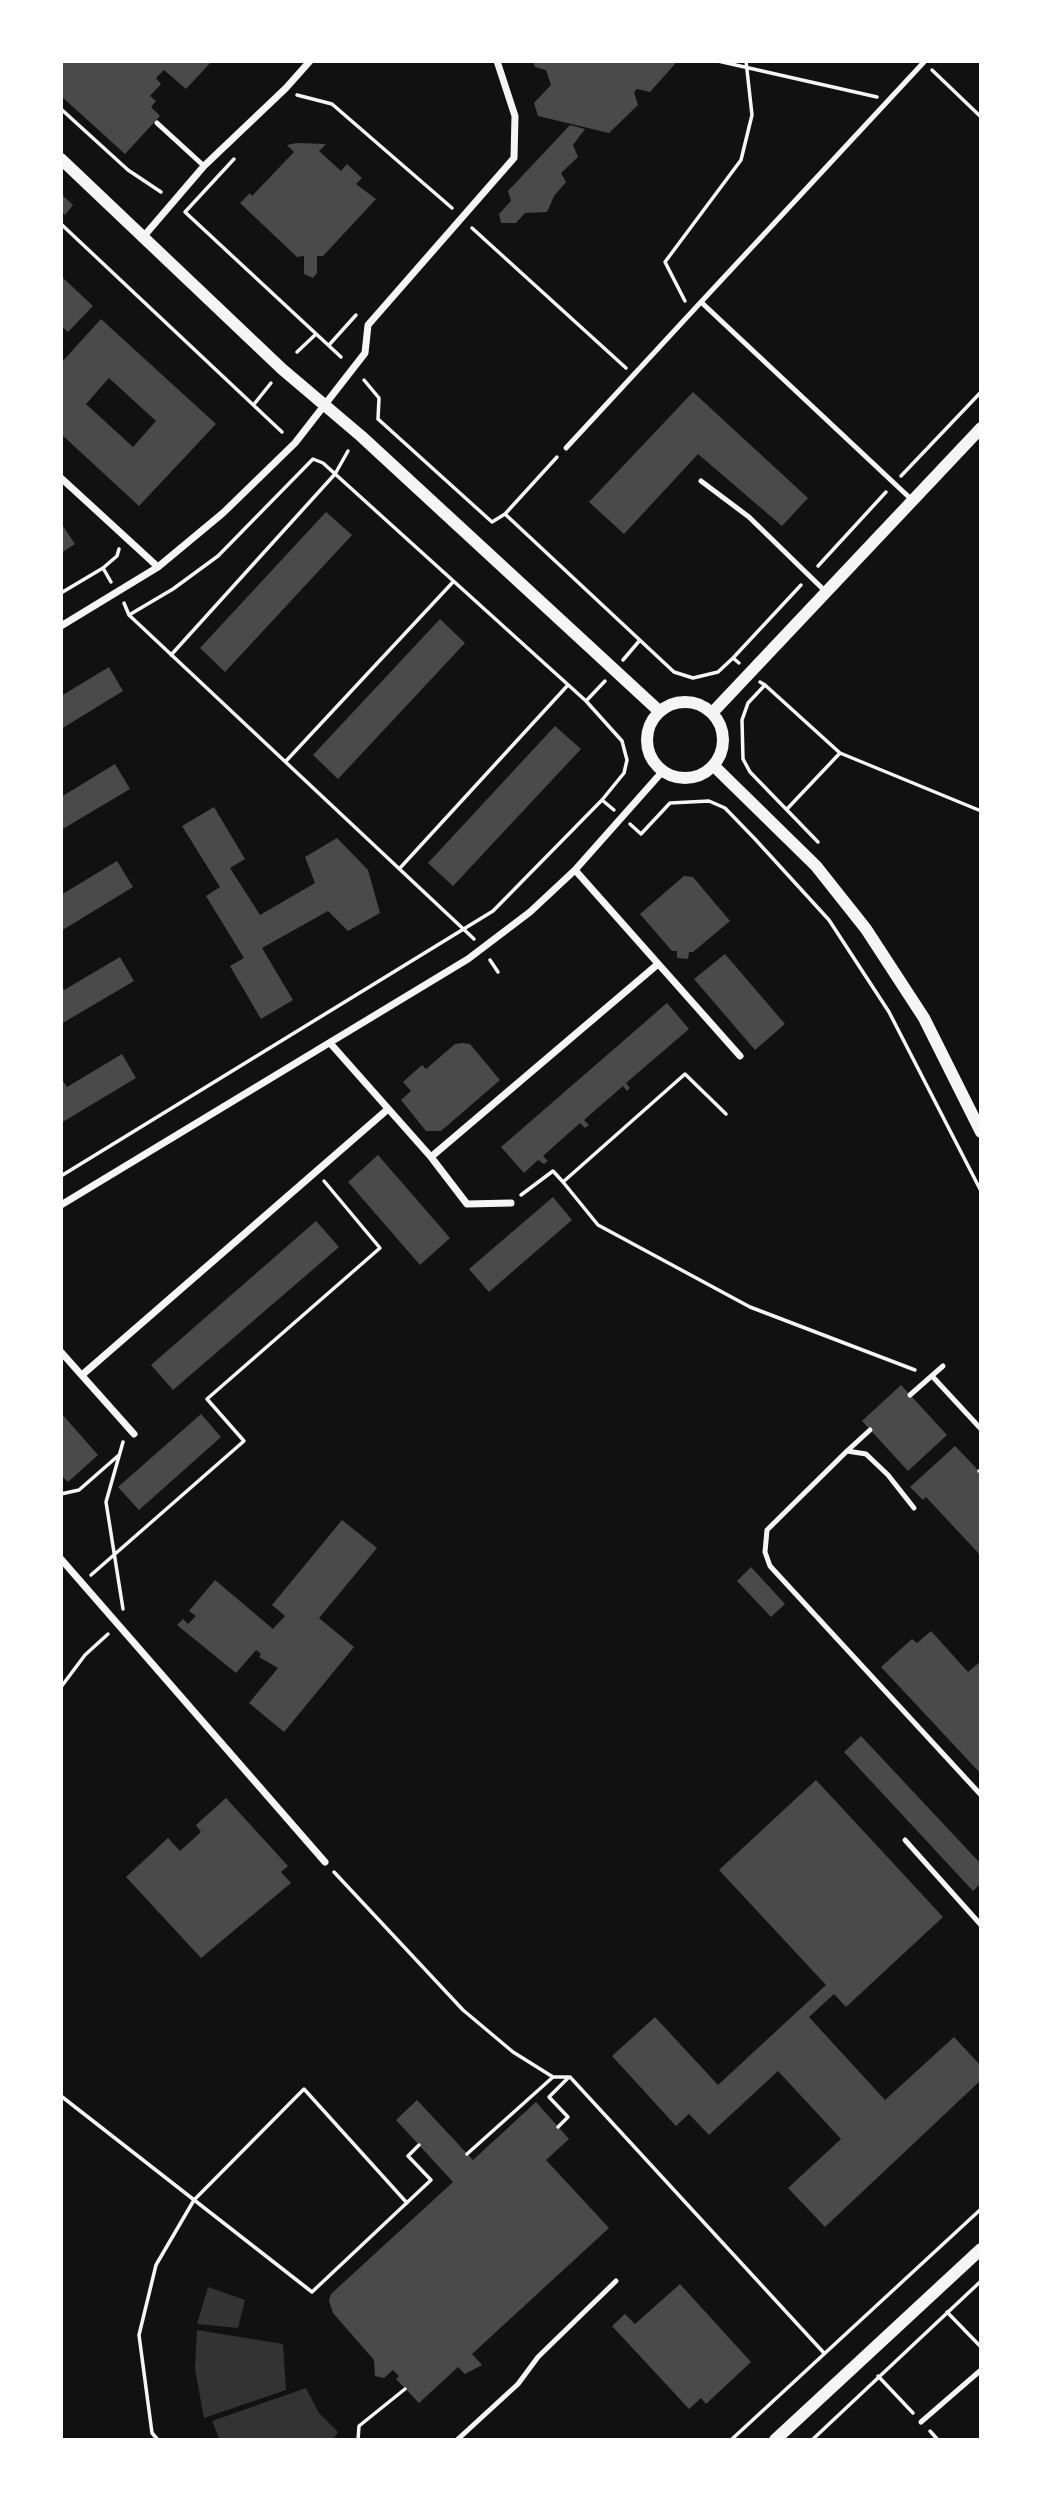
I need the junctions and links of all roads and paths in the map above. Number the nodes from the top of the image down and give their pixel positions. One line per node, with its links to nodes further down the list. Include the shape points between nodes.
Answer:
1 (310, 61): 13 (street)
2 (497, 61): 30 (street, via 515,116 514,158 368,325 365,353)
3 (718, 61): 6 (path)
4 (746, 61): 6 (path)
5 (924, 62): 8 (lane); 10 (path)
6 (748, 68): 8 (path); 21 (path, via 752,115 741,160 665,262)
7 (293, 94): 15 (path, via 332,104)
8 (890, 99): 20 (lane)
9 (61, 109): 14 (path, via 128,170)
10 (981, 117)
11 (157, 123): 13 (lane)
12 (61, 159): 19 (street)
13 (204, 166): 19 (street)
14 (161, 192)
15 (452, 208)
16 (185, 212): 22 (path)
17 (61, 224): 29 (path)
18 (472, 228): 25 (path)
19 (144, 236): 30 (street, via 282,369)
20 (701, 302): 21 (lane); 39 (lane)
21 (691, 312): 25 (lane)
22 (315, 335): 23 (path); 24 (path)
23 (297, 352)
24 (341, 357)
25 (634, 376): 33 (lane)
26 (364, 380): 41 (path, via 379,398 378,419 405,446 492,522)
27 (271, 383): 29 (path)
28 (981, 392): 39 (path)
29 (254, 403): 32 (path)
30 (325, 404): 42 (street, via 295,443 223,513); 53 (street)
31 (981, 428): 40 (street)
32 (282, 432)
33 (566, 448): 41 (path)
34 (348, 451): 36 (path)
35 (313, 459): 36 (path)
36 (335, 474): 44 (path); 48 (path)
37 (61, 478): 42 (street)
38 (701, 481): 43 (lane, via 749,517)
39 (895, 483): 40 (lane); 43 (path)
40 (912, 500): 45 (street)
41 (505, 514): 49 (path, via 674,671 693,678 718,672)
42 (158, 567): 47 (street)
43 (810, 575): 45 (lane); 49 (path)
44 (453, 582): 51 (path); 56 (path)
45 (827, 592): 50 (street)
46 (129, 615): 48 (path)
47 (61, 626)
48 (171, 655): 56 (path)
49 (733, 658): 50 (path)
50 (749, 673): 52 (path); 54 (street)
51 (568, 685): 59 (path, via 622,741 624,774); 64 (path)
52 (765, 685): 55 (path); 60 (path, via 748,704 742,720 743,759)
53 (659, 711): 54 (street, via 680,702 703,706); 58 (street, via 646,742)
54 (712, 713): 57 (street, via 719,722 723,745)
55 (839, 753): 60 (path); 61 (path)
56 (286, 761): 64 (path)
57 (714, 766): 58 (street, via 695,778); 75 (street, via 816,866 866,929 924,1018)
58 (662, 772): 62 (street)
59 (602, 800): 62 (path); 66 (path, via 493,911)
60 (787, 809): 63 (path)
61 (981, 811)
62 (621, 817): 65 (street); 80 (path, via 641,834 670,803 709,801 725,808 755,839 829,920 889,1012)
63 (819, 844)
64 (400, 868): 66 (path)
65 (575, 870): 69 (street); 71 (street, via 530,912 468,959)
66 (465, 929): 67 (path); 78 (path)
67 (475, 940)
68 (490, 960): 70 (path)
69 (658, 964): 72 (street); 76 (street)
70 (498, 972)
71 (330, 1043): 73 (street); 82 (street)
72 (740, 1056)
73 (388, 1109): 76 (street); 77 (street)
74 (726, 1114): 79 (path, via 685,1074)
75 (981, 1132)
76 (431, 1157): 81 (street, via 467,1203)
77 (316, 1171): 86 (street); 97 (path, via 380,1248 207,1399 244,1441)
78 (61, 1176)
79 (563, 1182): 81 (path, via 553,1171); 85 (path, via 598,1225 750,1307)
80 (981, 1191)
81 (511, 1203)
82 (61, 1205)
83 (61, 1352): 86 (street)
84 (943, 1366): 87 (lane)
85 (915, 1370)
86 (82, 1376): 89 (street)
87 (932, 1376): 88 (lane); 90 (lane)
88 (910, 1395)
89 (127, 1426): 92 (street); 94 (path)
90 (981, 1429)
91 (870, 1430): 93 (lane)
92 (134, 1434)
93 (847, 1451): 96 (lane, via 866,1454); 103 (lane, via 767,1530 764,1542 770,1566)
94 (119, 1455): 95 (path, via 79,1490); 97 (path, via 106,1502)
95 (61, 1494)
96 (914, 1508)
97 (115, 1554): 99 (path); 101 (path)
98 (61, 1559): 99 (street)
99 (81, 1583): 100 (street)
100 (118, 1624): 101 (street); 102 (path, via 85,1655)
101 (128, 1636): 105 (street)
102 (61, 1688)
103 (981, 1795)
104 (905, 1840): 106 (lane)
105 (325, 1862): 107 (path, via 463,2010 513,2052)
106 (981, 1925)
107 (553, 2077): 108 (path); 112 (path)
108 (570, 2077): 110 (path, via 549,2096 568,2117); 121 (path)
109 (61, 2096): 113 (path)
110 (558, 2127)
111 (419, 2145): 114 (path, via 408,2156 431,2180)
112 (467, 2154)
113 (194, 2200): 114 (path, via 312,2292); 114 (path, via 304,2089); 126 (path, via 156,2265 139,2335 152,2433)
114 (407, 2203)
115 (981, 2209): 121 (path)
116 (981, 2249): 130 (street)
117 (616, 2281): 128 (lane, via 538,2357 518,2384)
118 (981, 2281): 119 (path)
119 (947, 2312): 120 (path); 123 (path)
120 (981, 2347)
121 (824, 2353): 129 (path)
122 (981, 2370): 125 (lane)
123 (878, 2376): 125 (path); 131 (path)
124 (405, 2389): 127 (path, via 359,2426)
125 (921, 2422): 132 (path)
126 (158, 2440)
127 (358, 2440)
128 (457, 2440)
129 (731, 2440)
130 (775, 2440)
131 (812, 2440)
132 (938, 2440)

